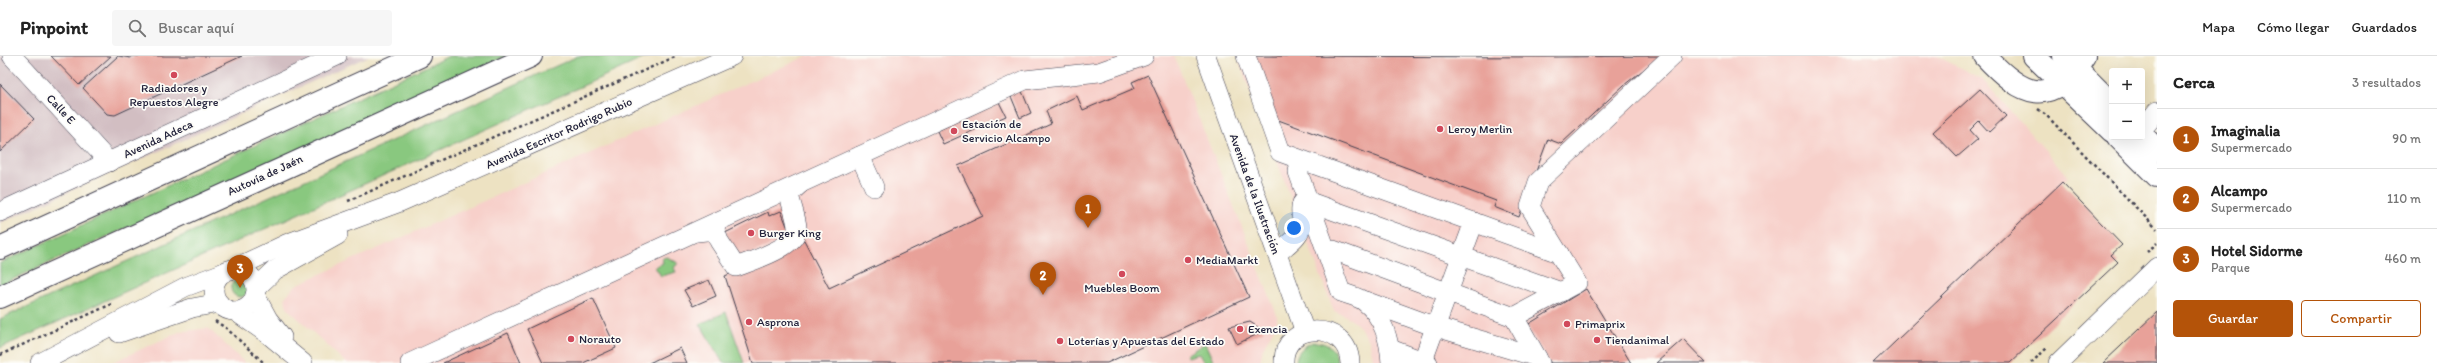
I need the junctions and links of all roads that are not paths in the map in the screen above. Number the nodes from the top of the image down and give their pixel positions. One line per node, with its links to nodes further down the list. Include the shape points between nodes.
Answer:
1 (12, 56): 20 (street, Calle E)
2 (337, 56): 20 (street, Avenida Adeca)
3 (420, 56): 29 (main road)
4 (530, 56): 39 (main road, Autovía de Jaén)
5 (732, 56): 25 (street, Avenida Escritor Rodrigo Rubio)
6 (1144, 56): 18 (street, via 1099,72 1026,80)
7 (1206, 56): 32 (street, Avenida de la Ilustración)
8 (1246, 56): 19 (street, via 1280,152)
9 (1672, 56): 31 (street, via 1538,182 1530,207)
10 (1985, 56): 12 (main road, via 2032,99)
11 (2034, 56): 12 (main road)
12 (2078, 72): 13 (main road); 15 (main road)
13 (2109, 101)
14 (2157, 111): 16 (street)
15 (2109, 126)
16 (2145, 126)
17 (2121, 140): 21 (main road)
18 (860, 156): 22 (street); 23 (street)
19 (1300, 160): 24 (street, via 1298,172); 27 (street)
20 (109, 162): 26 (street, Avenida Adeca)
21 (2157, 176)
22 (800, 184): 28 (street); 28 (street, via 789,194 798,228 794,238 782,248 736,266 719,241 715,230)
23 (874, 187)
24 (1307, 201): 30 (street); 32 (street, via 1302,203 1299,209 1301,232); 33 (street)
25 (385, 208): 35 (street, Avenida Escritor Rodrigo Rubio, via 286,244); 36 (street, Avenida Escritor Rodrigo Rubio, via 275,270)
26 (0, 212)
27 (1474, 222): 31 (street); 33 (street)
28 (693, 233): 51 (street)
29 (0, 248)
30 (1326, 251): 37 (street, via 1333,250); 40 (street, via 1342,292)
31 (1560, 253): 38 (street, via 1577,283)
32 (1277, 254): 44 (street, Avenida de la Ilustración)
33 (1461, 258): 37 (street); 38 (street)
34 (2157, 267): 54 (street)
35 (228, 271): 36 (street, via 245,272 250,276); 41 (street, via 219,277 214,290); 45 (street, Avenida Escritor Rodrigo Rubio, via 180,290)
36 (256, 292): 41 (street, via 248,306); 47 (street, via 268,319)
37 (1449, 292): 42 (street); 43 (street)
38 (1561, 292): 42 (street)
39 (0, 297)
40 (1364, 301): 43 (street); 46 (street, via 1380,319)
41 (227, 307): 45 (street, Avenida Escritor Rodrigo Rubio, via 192,308); 47 (street)
42 (1514, 318): 48 (street)
43 (1436, 326): 48 (street); 49 (street)
44 (1305, 332): 52 (street, via 1291,343 1286,351); 53 (street, via 1318,330 1331,333 1342,341 1349,352)
45 (73, 354): 50 (street, Avenida Escritor Rodrigo Rubio)
46 (1391, 356): 49 (street)
47 (299, 358)
48 (1539, 360)
49 (1425, 362)
50 (40, 363)
51 (410, 363)
52 (1284, 363)
53 (1350, 363)
54 (2058, 363)

